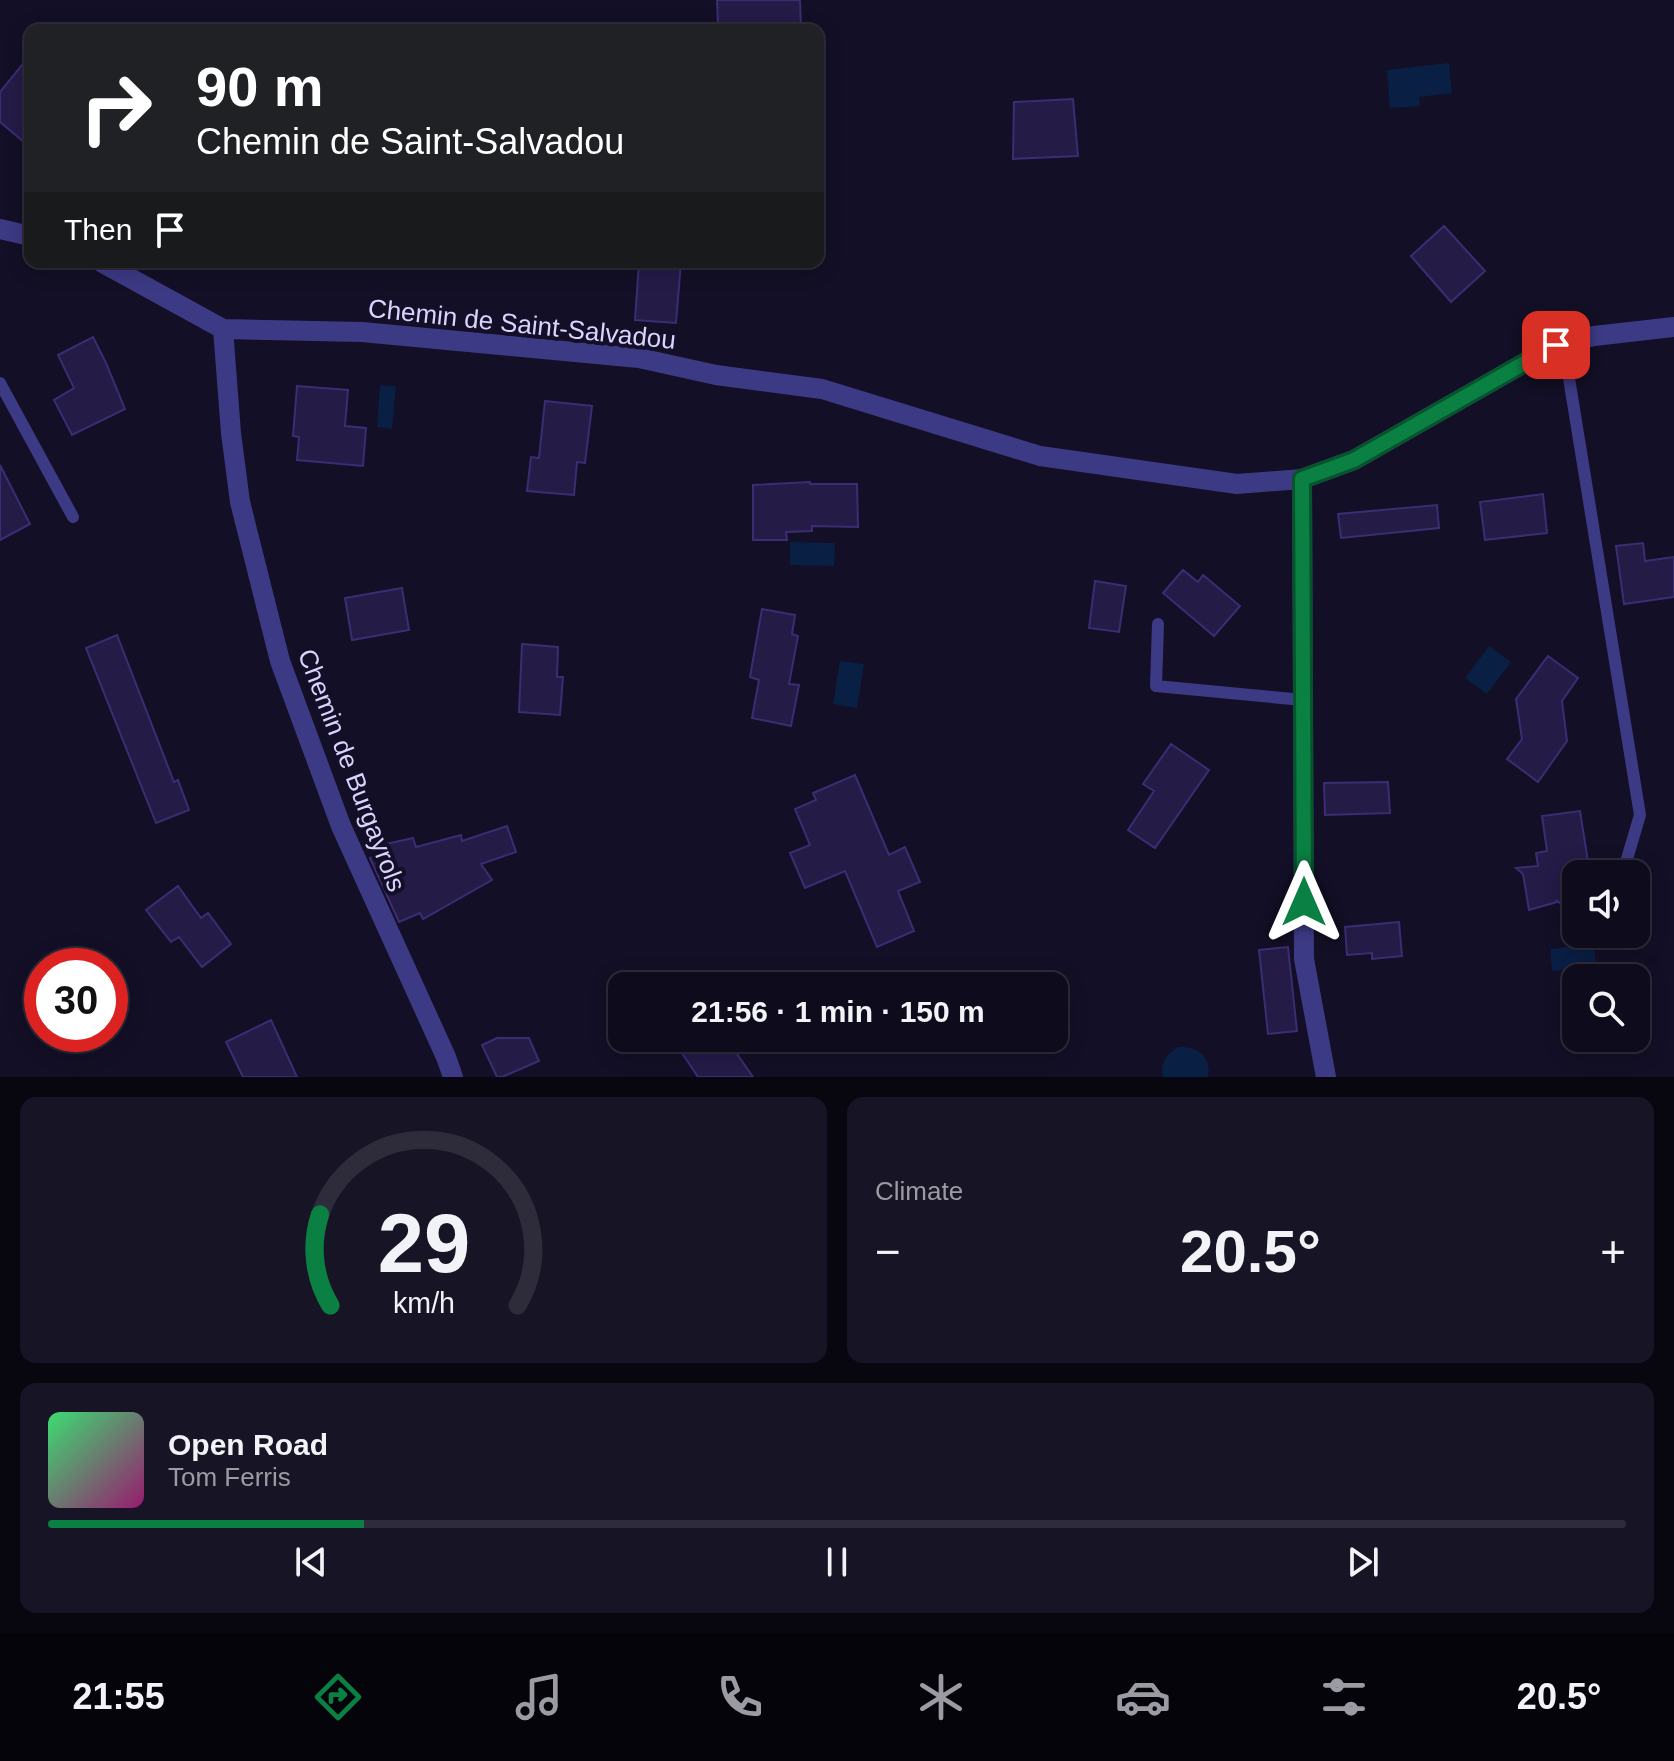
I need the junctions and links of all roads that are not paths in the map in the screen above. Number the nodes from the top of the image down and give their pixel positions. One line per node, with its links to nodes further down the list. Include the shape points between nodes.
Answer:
1 (0, 229): 2 (street)
2 (24, 235)
3 (112, 268): 5 (street, Chemin de Saint-Salvadou)
4 (1674, 327): 6 (street, Chemin de Saint-Salvadou)
5 (223, 329): 8 (street, Chemin de Saint-Salvadou, via 362,332 639,358 822,389 1040,456 1237,484); 13 (street, Chemin de Burgayrols, via 240,502 280,661 328,794)
6 (1556, 345): 8 (street, Chemin de Saint-Salvadou, via 1354,460); 12 (lane, via 1568,372 1640,815)
7 (0, 383): 9 (lane)
8 (1302, 479): 11 (street)
9 (73, 517)
10 (1158, 624): 11 (lane, via 1156,686)
11 (1303, 700): 14 (street, via 1304,959)
12 (1627, 860)
13 (453, 1077)
14 (1326, 1077)

